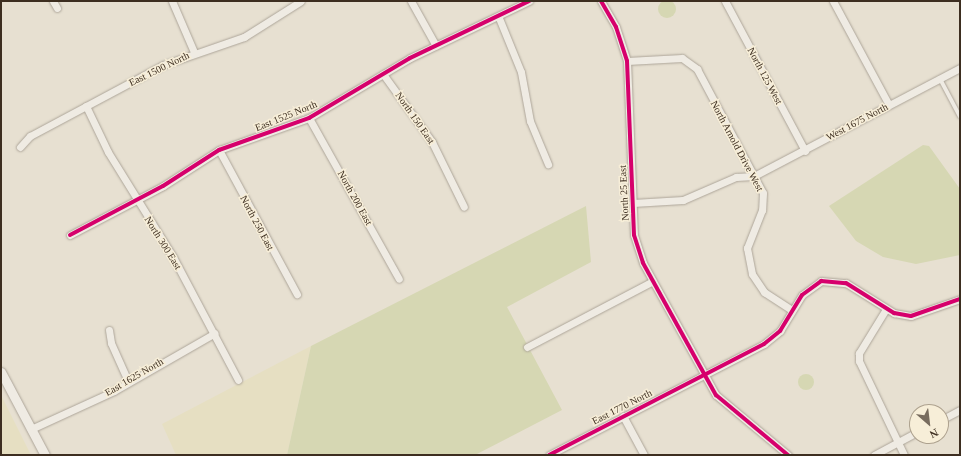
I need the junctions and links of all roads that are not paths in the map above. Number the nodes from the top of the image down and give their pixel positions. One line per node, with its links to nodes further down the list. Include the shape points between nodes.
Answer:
1 (172, 1): 10 (street)
2 (301, 1): 10 (street, East 1500 North, via 244,37)
3 (411, 1): 9 (street)
4 (529, 1): 8 (street, East 1525 North)
5 (601, 1): 11 (street, North 25 East, via 616,27)
6 (724, 1): 21 (street, North 125 West)
7 (833, 1): 15 (street)
8 (499, 18): 9 (street, East 1525 North); 22 (street, via 521,72 530,121)
9 (436, 46): 13 (street, East 1525 North)
10 (194, 52): 16 (street, East 1500 North)
11 (627, 61): 23 (street, North Arnold Drive West, via 689,60); 25 (street, North 25 East)
12 (960, 68): 14 (street, West 1675 North)
13 (383, 74): 18 (street, East 1525 North); 26 (street, North 150 East, via 432,142)
14 (940, 78): 15 (street, West 1675 North); 17 (lane)
15 (889, 105): 21 (street, West 1675 North)
16 (86, 106): 19 (street, East 1500 North, via 30,136); 24 (street, North 300 East)
17 (960, 116)
18 (309, 118): 20 (street, East 1525 North); 28 (street, North 200 East)
19 (20, 147)
20 (219, 150): 24 (street, East 1525 North); 30 (street, North 250 East)
21 (805, 151): 23 (street, West 1675 North)
22 (548, 164)
23 (754, 176): 25 (street, via 736,177 683,200); 33 (street, North Arnold Drive West, via 765,202 746,248 748,262 764,292)
24 (137, 201): 27 (street, East 1525 North); 35 (street, North 300 East)
25 (633, 203): 29 (street, North 25 East, via 634,235)
26 (464, 207)
27 (70, 235)
28 (399, 279)
29 (653, 281): 36 (street); 38 (street, North 25 East)
30 (297, 294)
31 (960, 299): 32 (street, via 911,316)
32 (886, 309): 33 (street, East 1770 North, via 846,282 833,279 811,286); 46 (street, via 859,353 859,362)
33 (792, 310): 38 (street, East 1770 North, via 780,331 764,344)
34 (109, 330): 40 (street, via 111,343)
35 (215, 333): 39 (street, North 300 East); 40 (street, East 1625 North)
36 (527, 347)
37 (1, 372): 44 (street)
38 (702, 375): 42 (street, East 1770 North); 50 (street, North 25 East, via 730,409)
39 (238, 380)
40 (128, 381): 44 (street, East 1625 North)
41 (960, 410): 43 (street)
42 (623, 416): 48 (street, East 1770 North); 49 (street)
43 (949, 416)
44 (31, 429): 47 (street)
45 (909, 436): 46 (street)
46 (898, 442): 51 (street); 52 (street)
47 (44, 455)
48 (549, 455)
49 (644, 455)
50 (788, 455)
51 (874, 455)
52 (904, 455)

